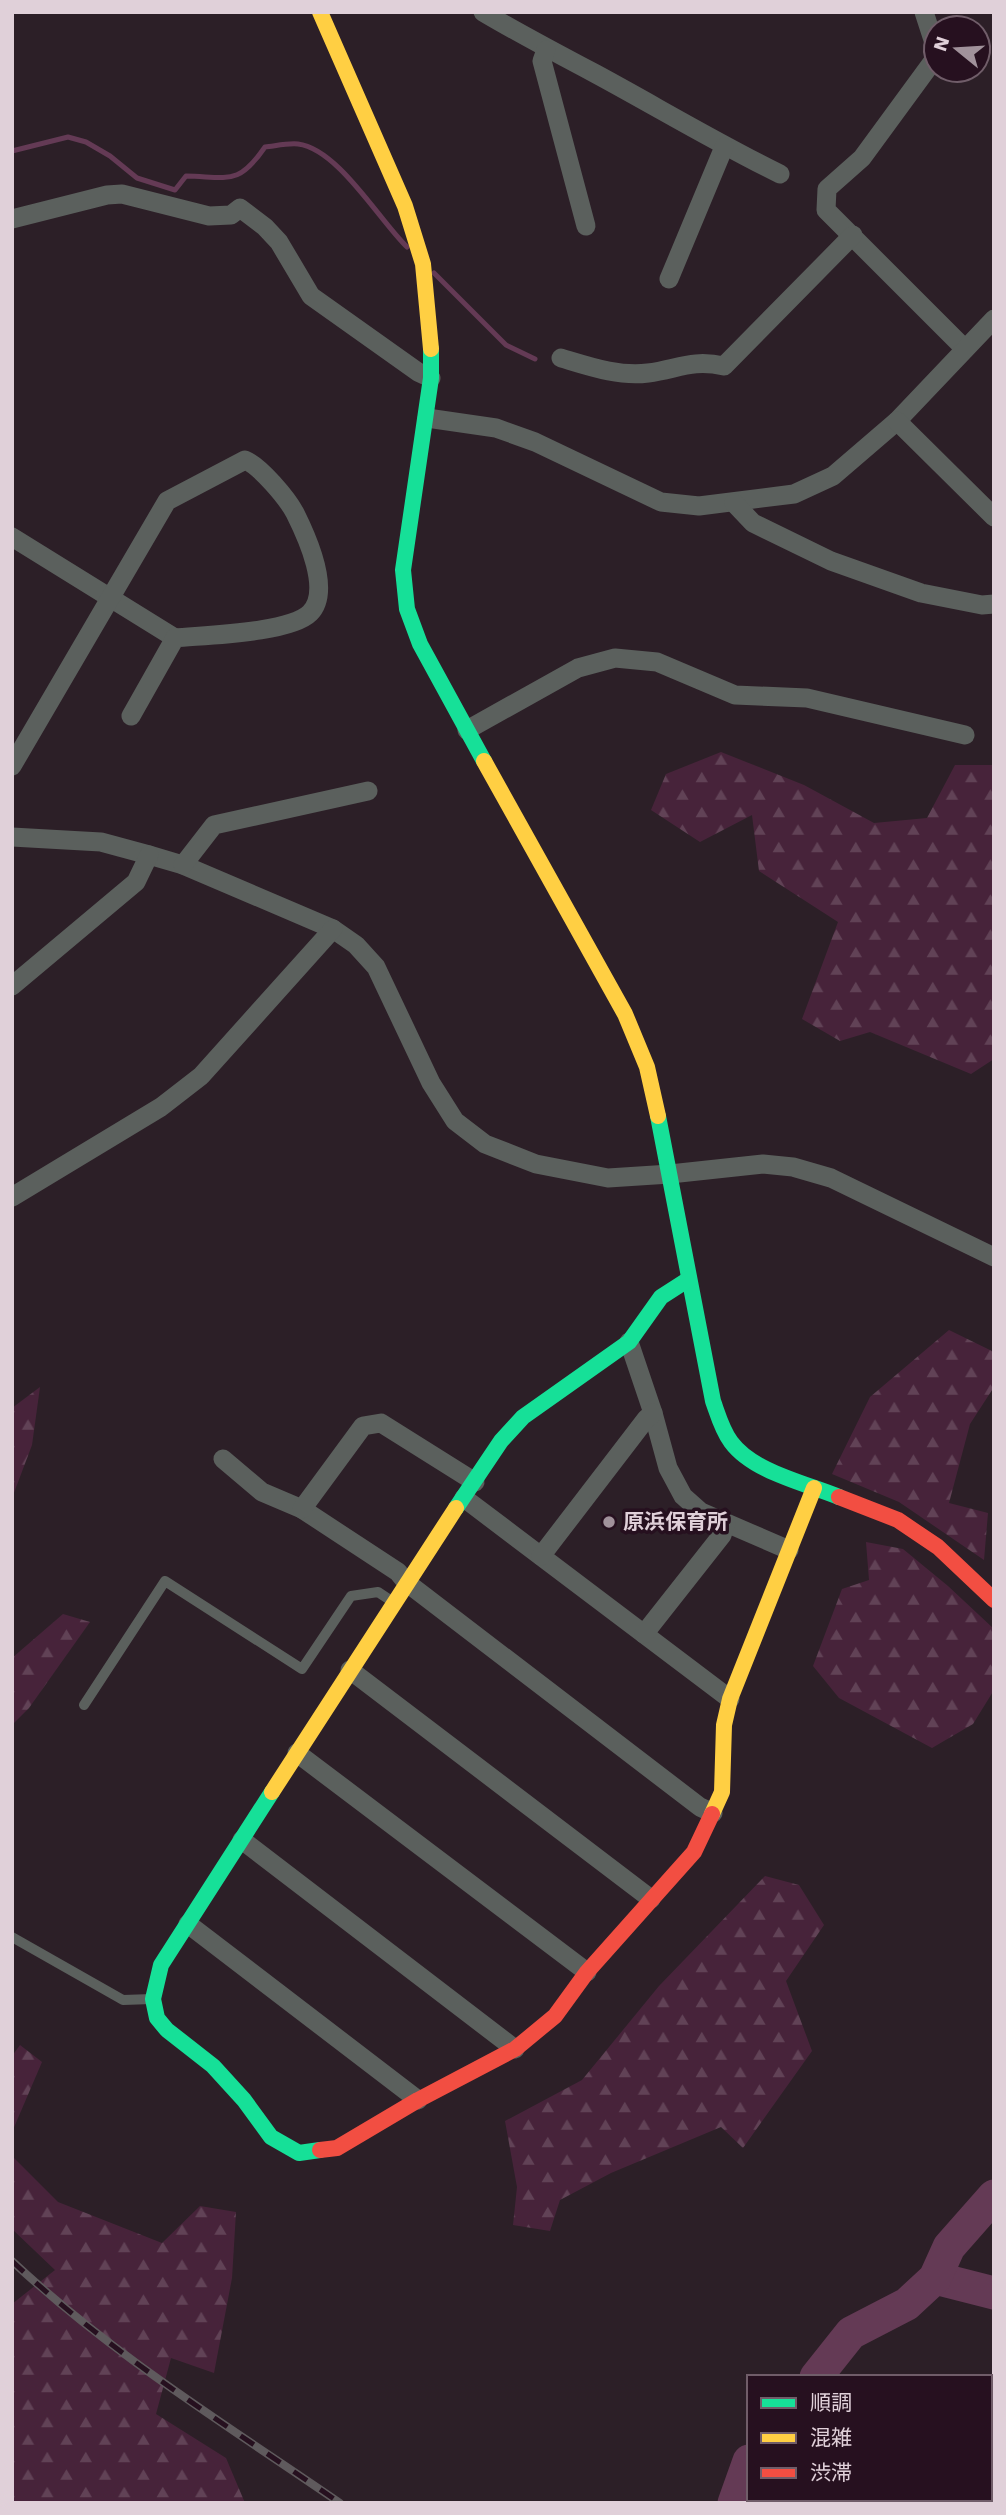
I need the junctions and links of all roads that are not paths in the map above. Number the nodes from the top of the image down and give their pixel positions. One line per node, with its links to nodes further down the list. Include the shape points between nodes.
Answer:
1 (320, 12): 14 (street, via 405,205 423,264)
2 (483, 12): 3 (street)
3 (546, 50): 5 (street); 8 (street, via 542,61)
4 (922, 76): 9 (street, via 862,158 827,189 826,210)
5 (724, 147): 6 (street); 10 (street)
6 (780, 174)
7 (12, 219): 14 (street, via 122,194 209,216 231,215 240,208 279,242 311,296)
8 (586, 226)
9 (853, 235): 12 (street); 13 (street, via 724,366 704,362 646,373 604,370)
10 (669, 279)
11 (992, 324): 12 (street)
12 (965, 349): 16 (street)
13 (561, 358)
14 (431, 378): 15 (street)
15 (427, 418): 17 (street, via 496,428 535,442 661,502); 24 (street, via 403,569 407,610)
16 (897, 421): 17 (street, via 833,476 794,494); 18 (street)
17 (734, 503): 21 (street, via 753,523 831,561 921,593)
18 (994, 517)
19 (12, 537): 20 (street)
20 (111, 597): 22 (street); 22 (street, via 167,501 245,460 256,464 294,511 318,574 319,597 310,614 288,626); 26 (street)
21 (994, 604)
22 (175, 638): 23 (street)
23 (131, 716)
24 (467, 730): 25 (street, via 578,668 615,658 657,662 734,695 807,698); 33 (street, via 625,1014 647,1068)
25 (965, 736)
26 (12, 766)
27 (368, 791): 30 (street, via 214,825)
28 (12, 837): 29 (street, via 101,842)
29 (149, 855): 30 (street); 32 (street, via 136,882)
30 (183, 865): 31 (street)
31 (333, 929): 33 (street, via 376,967 431,1083 455,1121 485,1144 536,1164 608,1178); 34 (street, via 201,1076 161,1107)
32 (12, 986)
33 (670, 1174): 35 (street, via 763,1164 793,1167 831,1178); 36 (street)
34 (12, 1196)
35 (994, 1257)
36 (689, 1279): 37 (street, via 661,1297); 40 (street, via 713,1401 733,1447 753,1463)
37 (629, 1342): 38 (street); 41 (street, via 523,1417 501,1441)
38 (653, 1413): 43 (street, via 668,1468 682,1496 701,1512); 45 (street)
39 (223, 1460): 42 (street, via 262,1492)
40 (814, 1488): 44 (street); 47 (street, via 898,1520 939,1547)
41 (470, 1490): 42 (street, via 381,1423 363,1426); 45 (street); 46 (street)
42 (302, 1510): 46 (street, via 398,1572)
43 (726, 1523): 44 (street); 49 (street, via 722,1535)
44 (789, 1550): 51 (street)
45 (541, 1556): 49 (street)
46 (406, 1582): 48 (street); 54 (street, via 699,1807)
47 (994, 1600)
48 (393, 1602): 50 (street); 52 (lane, via 378,1592 351,1596 302,1669 165,1581)
49 (644, 1634): 51 (street)
50 (350, 1670): 53 (street); 56 (street)
51 (730, 1699): 54 (street, via 724,1725 722,1792)
52 (84, 1705)
53 (297, 1752): 55 (street); 59 (street)
54 (713, 1813): 56 (street, via 694,1852)
55 (242, 1839): 57 (street); 61 (street)
56 (651, 1899): 59 (street)
57 (188, 1924): 60 (street, via 161,1965); 62 (street)
58 (12, 1937): 60 (lane, via 123,2000)
59 (587, 1972): 61 (street, via 555,2016)
60 (153, 1998): 62 (street, via 157,2018 167,2030 213,2066 271,2137 299,2153 337,2148)
61 (515, 2049): 62 (street)
62 (418, 2100)

